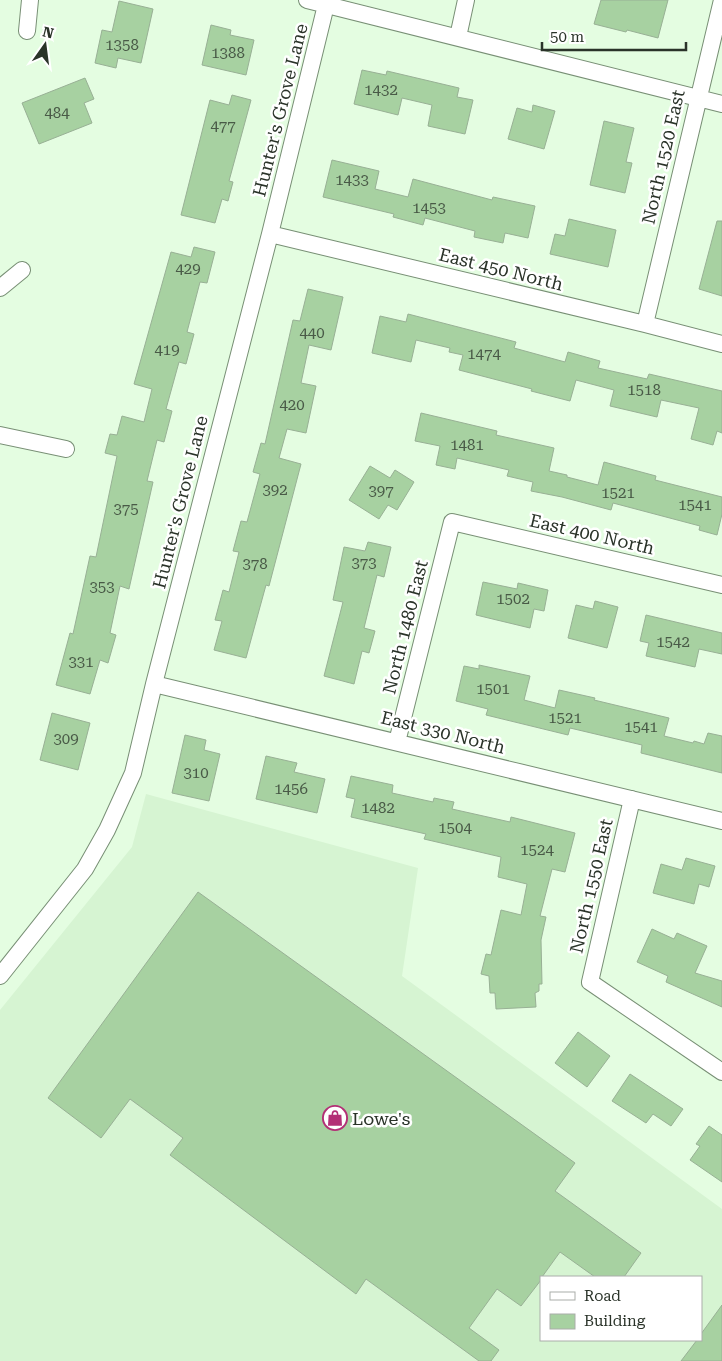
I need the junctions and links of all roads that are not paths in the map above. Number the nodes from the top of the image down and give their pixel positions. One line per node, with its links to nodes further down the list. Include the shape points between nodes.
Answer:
1 (30, 0): 6 (street)
2 (307, 0): 5 (street)
3 (466, 0): 7 (street)
4 (722, 0): 8 (street, North 1520 East)
5 (326, 5): 7 (street); 10 (street, Hunter's Grove Lane)
6 (27, 31)
7 (458, 37): 8 (street)
8 (698, 98): 9 (street); 13 (street, North 1520 East)
9 (722, 104)
10 (270, 234): 13 (street, East 450 North); 19 (street, Hunter's Grove Lane)
11 (22, 270): 12 (street)
12 (0, 288)
13 (645, 324): 14 (street, East 450 North)
14 (722, 344)
15 (0, 435): 16 (street)
16 (66, 450)
17 (452, 522): 18 (street, East 400 North); 20 (street, North 1480 East)
18 (722, 585)
19 (154, 684): 20 (street, East 330 North); 23 (street, Hunter's Grove Lane, via 132,773 107,830 85,869)
20 (397, 742): 21 (street, East 330 North)
21 (632, 799): 22 (street, East 330 North); 24 (street, North 1550 East, via 590,982)
22 (722, 821)
23 (0, 976)
24 (722, 1072)

